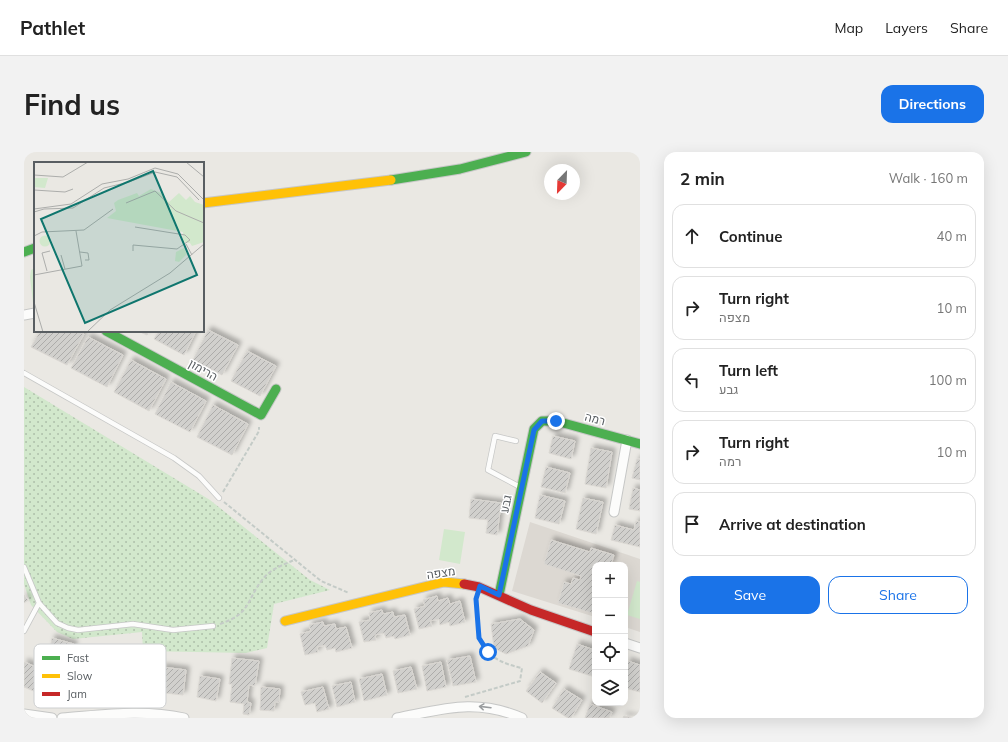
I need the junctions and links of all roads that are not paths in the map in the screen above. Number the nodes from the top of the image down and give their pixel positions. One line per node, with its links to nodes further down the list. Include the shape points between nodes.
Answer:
1 (526, 152): 2 (street, via 416,177)
2 (204, 203)
3 (34, 248): 4 (street)
4 (24, 252)
5 (34, 313): 6 (street)
6 (24, 315)
7 (108, 332): 9 (street, הרימון, via 261,416)
8 (24, 373): 15 (lane, via 174,458 199,476)
9 (276, 389)
10 (542, 421): 11 (street, רמה, via 556,421); 14 (street, גבע, via 534,430)
11 (627, 440): 13 (street, רמה); 16 (street)
12 (516, 441): 14 (lane, via 495,436 488,470)
13 (640, 444)
14 (522, 488): 18 (street, גבע)
15 (219, 498)
16 (614, 512)
17 (24, 567): 19 (lane)
18 (499, 595): 20 (street, מצפה, via 480,586 444,582); 23 (street, מצפה, via 531,610)
19 (39, 603): 21 (lane, via 57,623 78,630 133,624 173,630); 22 (lane)
20 (284, 621)
21 (213, 626)
22 (24, 631)
23 (592, 631)
24 (628, 644): 25 (street)
25 (640, 648)
26 (24, 714): 27 (street)
27 (52, 718)
28 (62, 718): 29 (street, via 139,712)
29 (184, 718)
30 (397, 718): 31 (street, one-way to 30, via 506,711 468,706)
31 (522, 718)

